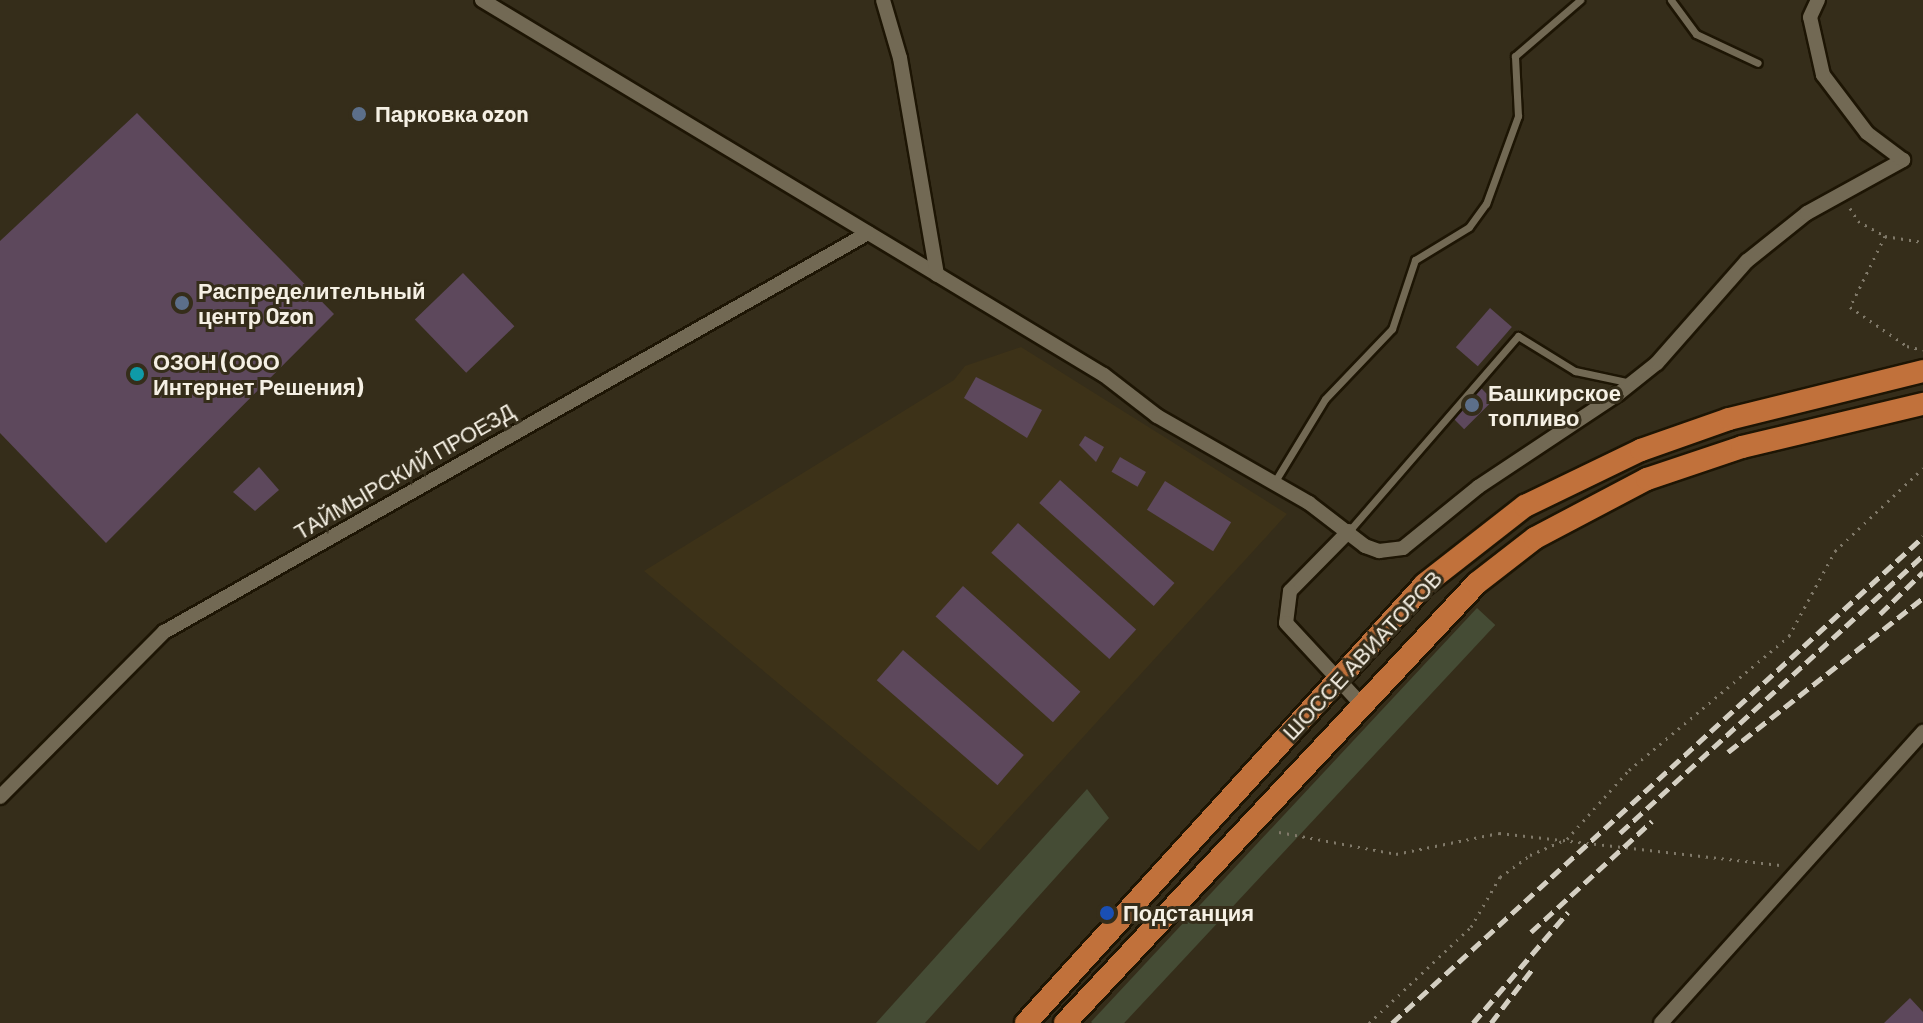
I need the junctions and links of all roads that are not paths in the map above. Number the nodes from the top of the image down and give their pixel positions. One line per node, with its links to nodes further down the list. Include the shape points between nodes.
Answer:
1 (482, 0): 7 (street)
2 (883, 0): 8 (street, via 900,58)
3 (1580, 0): 12 (lane, via 1515,56 1518,116 1486,204 1469,227 1415,260 1392,329 1325,399)
4 (1671, 0): 6 (lane, via 1696,34)
5 (1818, 0): 10 (street, via 1810,17 1823,75 1867,133 1903,160 1807,213 1747,261 1657,363)
6 (1758, 63)
7 (868, 233): 8 (street); 17 (street, ТАЙМЫРСКИЙ ПРОЕЗД, via 164,632)
8 (937, 275): 13 (street)
9 (1923, 371): 14 (main road, ШОССЕ АВИАТОРОВ, via 1729,419 1641,450 1525,506 1425,584)
10 (1632, 383): 13 (street, via 1478,487 1403,548 1365,546); 13 (lane, via 1575,371 1518,336)
11 (1923, 404): 15 (main road, ШОССЕ АВИАТОРОВ, via 1742,447 1647,479 1596,505 1535,538 1477,583)
12 (1277, 478)
13 (1349, 531): 14 (street, via 1303,575 1287,605 1286,623)
14 (1336, 679): 15 (street); 18 (main road, ШОССЕ АВИАТОРОВ)
15 (1361, 704): 19 (main road, ШОССЕ АВИАТОРОВ)
16 (1923, 732): 20 (street)
17 (0, 797)
18 (1026, 1023)
19 (1065, 1023)
20 (1661, 1023)

